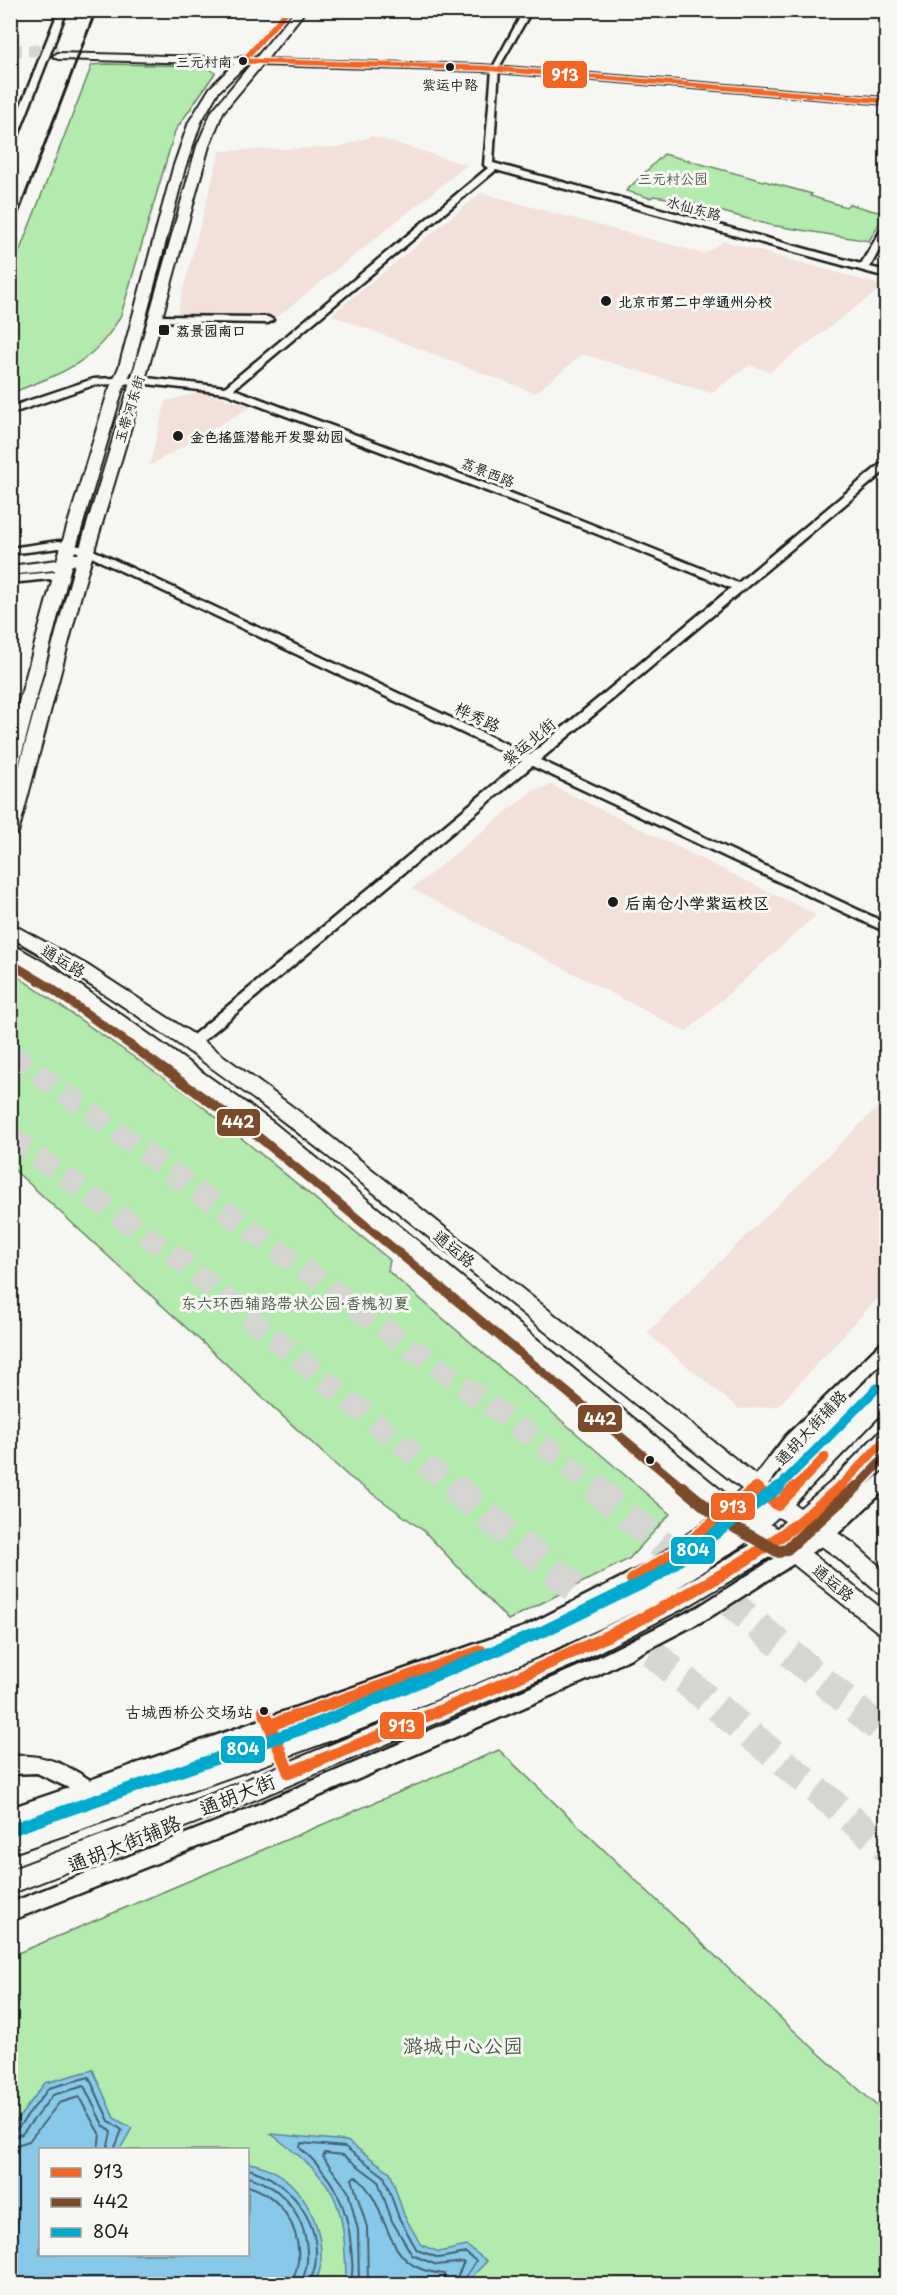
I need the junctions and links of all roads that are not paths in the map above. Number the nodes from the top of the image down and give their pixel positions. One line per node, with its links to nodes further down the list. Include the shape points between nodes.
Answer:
1 (63, 10): 9 (street)
2 (288, 10): 6 (main road, 玉带河东街)
3 (301, 10): 6 (main road, 玉带河东街)
4 (528, 10): 7 (street)
5 (59, 54): 6 (main road)
6 (253, 59): 7 (main road); 14 (main road, 玉带河东街, via 209,129); 17 (main road, 玉带河东街, via 214,90 195,122)
7 (497, 67): 8 (main road); 10 (street, via 488,165)
8 (886, 98)
9 (10, 146)
10 (494, 167): 12 (street, 水仙东路); 18 (street)
11 (886, 230): 12 (street)
12 (864, 268): 13 (street, 水仙东路)
13 (886, 274)
14 (153, 319): 15 (street); 16 (main road, 玉带河东街)
15 (268, 320)
16 (138, 380): 17 (street, 荔景西路); 18 (street, 荔景西路); 23 (main road, 玉带河东街)
17 (121, 381): 19 (street, 荔景西路, via 93,382); 21 (main road, 玉带河东街)
18 (227, 390): 29 (street, 荔景西路)
19 (10, 411)
20 (886, 465): 29 (street, 紫运北街)
21 (69, 546): 22 (street, via 44,545); 23 (main road); 24 (main road); 25 (main road, 玉带河东街)
22 (10, 551)
23 (87, 551): 25 (main road); 30 (street, 桦秀路); 32 (main road, 玉带河东街)
24 (10, 559)
25 (64, 564): 26 (main road); 28 (main road, 玉带河东街)
26 (10, 571)
27 (10, 580): 28 (street, via 53,575)
28 (61, 582): 31 (main road, 玉带河东街)
29 (738, 587): 30 (street, 紫运北街)
30 (532, 760): 34 (street, 桦秀路); 36 (street, 紫运北街)
31 (10, 768)
32 (10, 833)
33 (10, 928): 36 (main road, 通运路, via 81,969)
34 (886, 928)
35 (10, 949): 43 (main road, 通运路, via 55,976 267,1128)
36 (192, 1044): 41 (main road, 通运路, via 294,1118)
37 (886, 1348): 41 (street, 通胡大街辅路, via 792,1441)
38 (886, 1396): 42 (main road, 通胡大街)
39 (886, 1439): 44 (main road, 通胡大街, via 838,1489)
40 (886, 1479): 46 (street, 通胡大街辅路)
41 (756, 1488): 42 (main road, 通运路); 43 (street, 通胡大街辅路)
42 (778, 1505): 44 (main road, 通运路); 45 (main road, 通胡大街)
43 (730, 1511): 45 (main road, 通运路); 51 (street, 通胡大街辅路, via 654,1569 530,1633)
44 (801, 1519): 46 (main road, 通运路); 47 (main road, 通胡大街)
45 (753, 1525): 47 (main road, 通运路); 52 (main road, 通胡大街, via 663,1586 549,1642 320,1736)
46 (825, 1535): 47 (street, 通胡大街辅路); 48 (main road, 通运路)
47 (788, 1546): 49 (main road, 通运路); 55 (main road, 通胡大街, via 565,1658 233,1797); 56 (street, 通胡大街辅路, via 704,1612 588,1671 243,1820)
48 (886, 1586)
49 (886, 1625)
50 (10, 1766): 51 (street, via 22,1762 54,1771)
51 (88, 1789): 52 (street); 53 (street, 通胡大街辅路)
52 (111, 1808): 54 (main road, 通胡大街)
53 (10, 1817)
54 (10, 1844)
55 (10, 1882)
56 (10, 1912)

